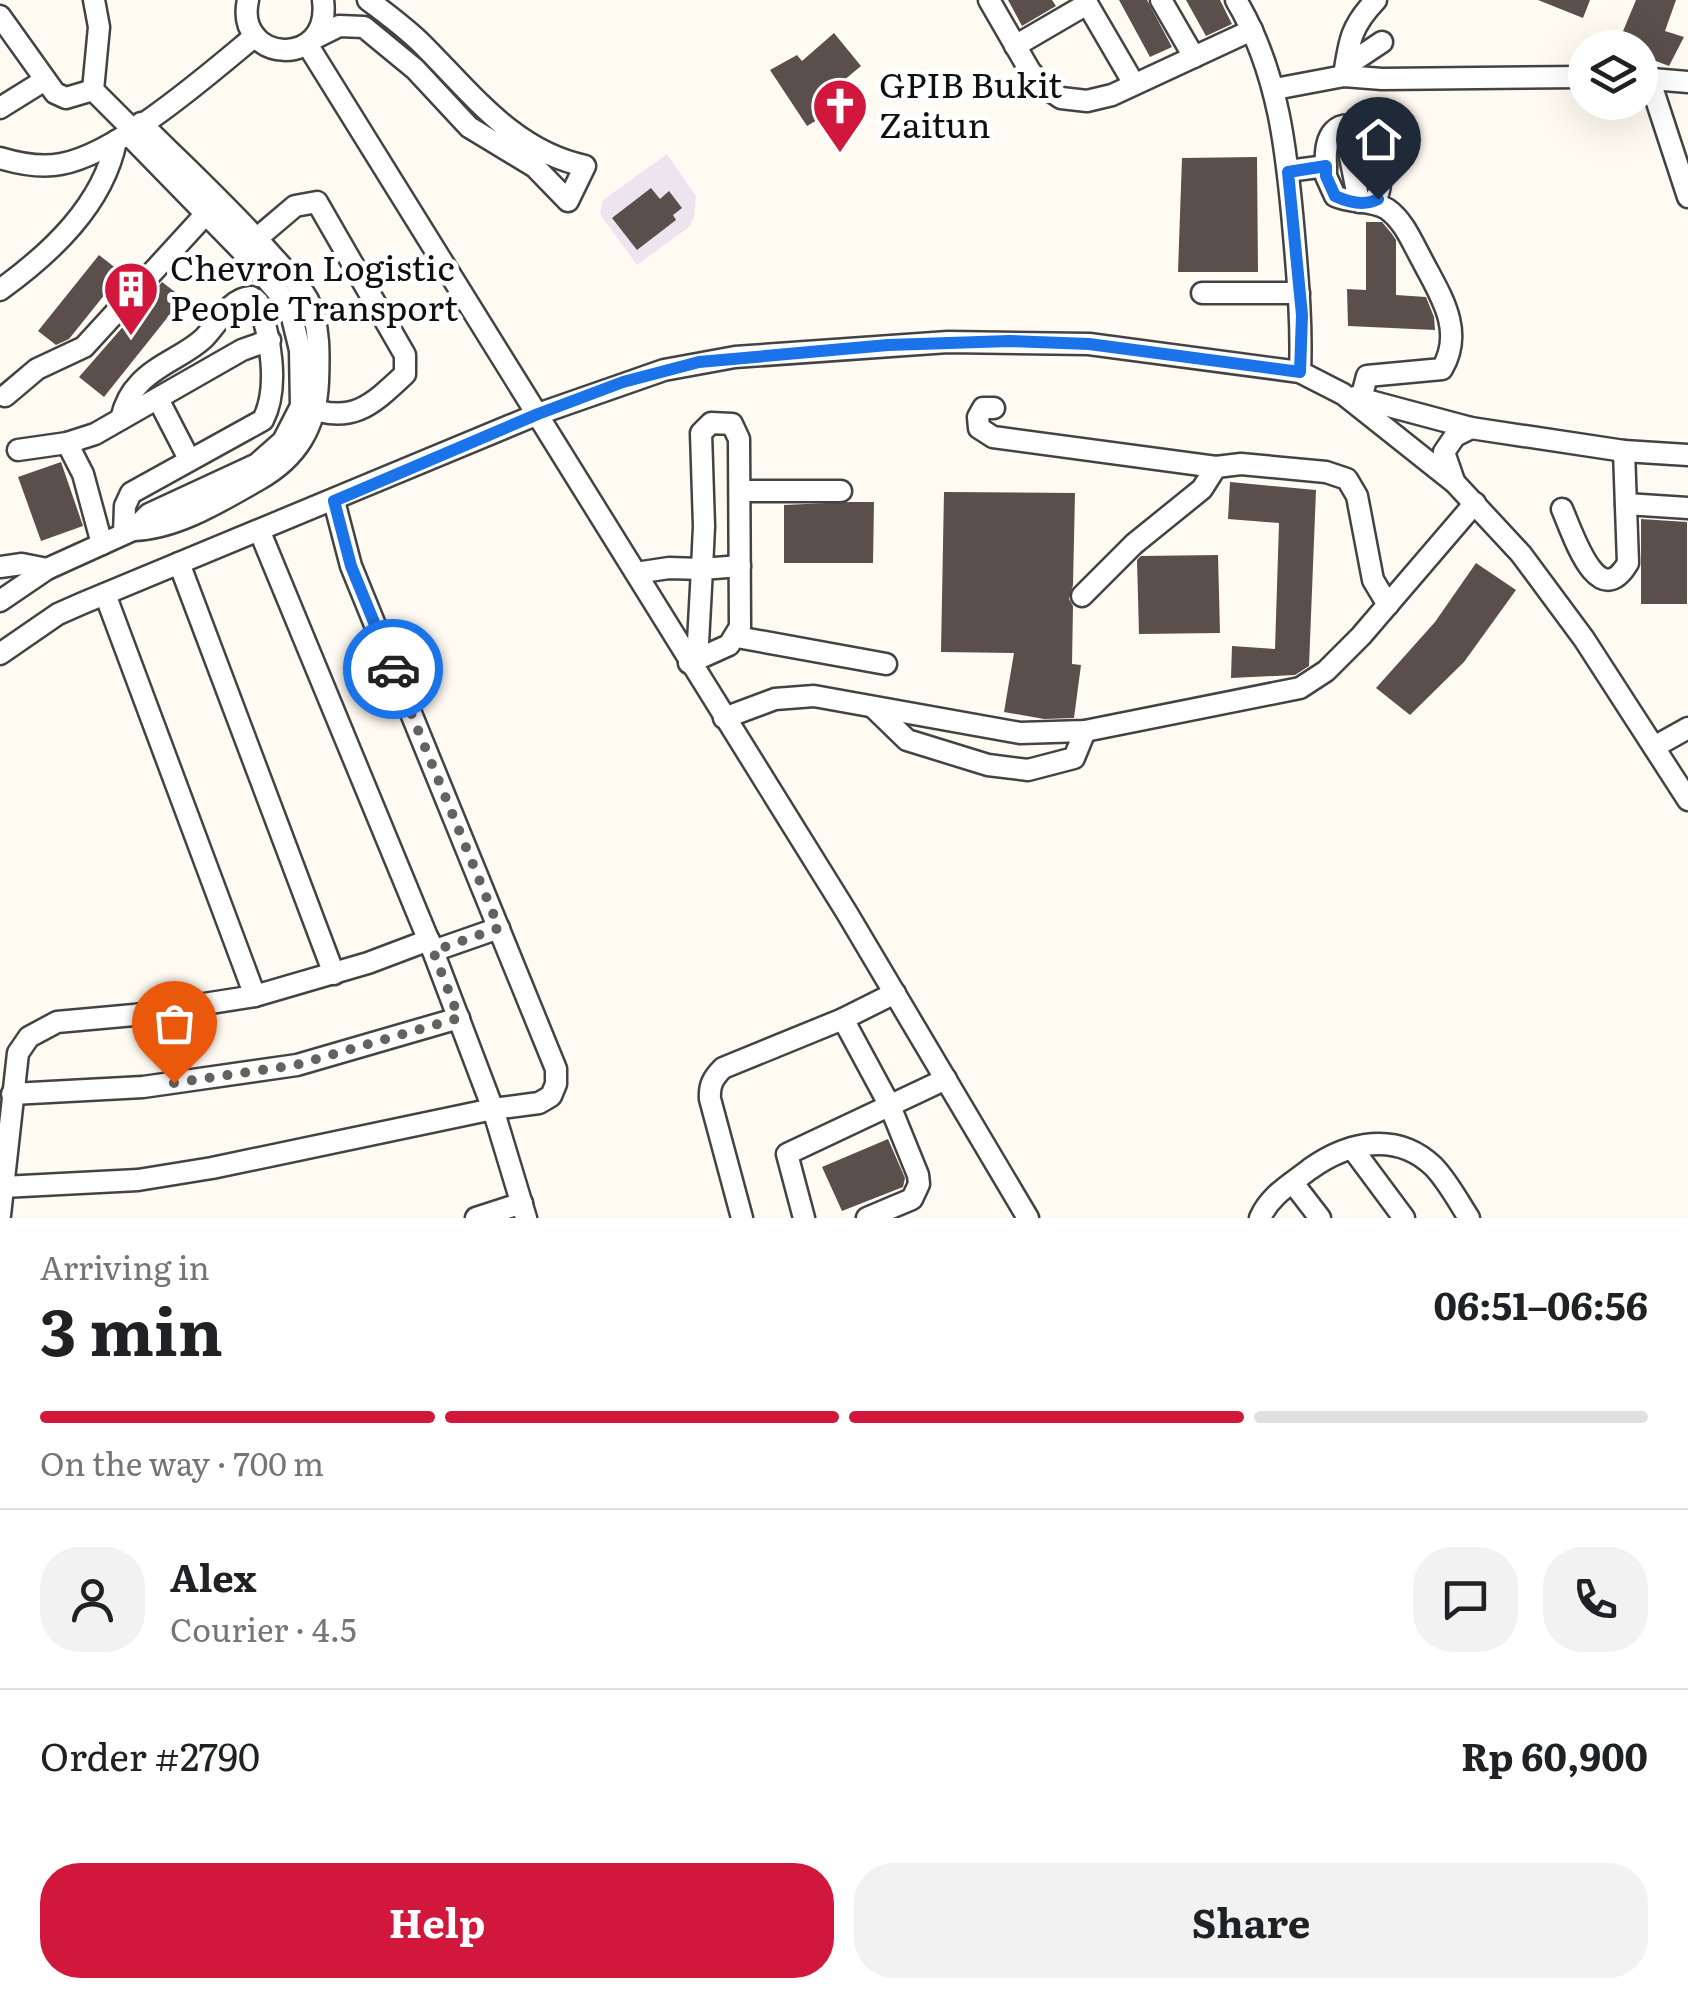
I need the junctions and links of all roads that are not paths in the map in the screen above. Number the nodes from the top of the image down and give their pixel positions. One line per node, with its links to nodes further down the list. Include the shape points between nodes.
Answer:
1 (94, 0): 24 (street, via 99,28)
2 (248, 0): 12 (street, via 246,17)
3 (324, 0): 13 (street, via 325,14)
4 (368, 0): 29 (street, via 422,43)
5 (989, 0): 15 (street)
6 (1161, 0): 16 (street)
7 (1236, 0): 11 (street)
8 (1376, 0): 17 (street, via 1358,19)
9 (1086, 2): 15 (street); 22 (street)
10 (0, 16): 20 (street)
11 (1252, 30): 16 (street); 23 (street)
12 (255, 36): 13 (street, via 286,51); 27 (street)
13 (311, 41): 29 (street, via 339,26 364,27 469,127); 48 (street)
14 (1382, 42): 17 (street)
15 (1015, 46): 22 (street, via 1043,86 1061,98 1087,102)
16 (1194, 57): 22 (street)
17 (1345, 71): 18 (street, via 1382,79); 23 (street)
18 (1568, 77)
19 (1658, 79): 21 (street)
20 (44, 80): 24 (street, via 66,98); 25 (street)
21 (1688, 82)
22 (1134, 84)
23 (1275, 89): 31 (street)
24 (92, 90): 27 (street)
25 (0, 108)
26 (1658, 116): 32 (street)
27 (130, 132): 28 (street, via 58,165); 34 (street); 36 (street, via 83,212)
28 (0, 158)
29 (538, 160): 29 (street, via 568,201 585,166)
30 (1326, 166): 31 (street); 33 (street, via 1335,196); 33 (street, via 1326,138 1344,126)
31 (1288, 172): 38 (street)
32 (1688, 197)
33 (1367, 202): 44 (street, via 1400,219 1446,304 1449,358 1442,370 1367,376)
34 (212, 207): 35 (street); 43 (street, via 84,348 37,369)
35 (250, 244): 46 (street, via 309,350); 46 (street, via 301,203 317,202 405,355 405,374 377,398 331,417)
36 (0, 290)
37 (1202, 293): 38 (street)
38 (1299, 293): 42 (street)
39 (270, 340): 40 (street, via 251,297 236,301); 41 (street); 55 (street, via 263,420)
40 (200, 342): 41 (street); 49 (street, via 137,385)
41 (215, 366): 45 (street)
42 (1300, 372): 44 (street); 48 (street, via 1089,344 948,342 699,362)
43 (5, 396)
44 (1352, 396): 50 (street); 57 (street)
45 (158, 399): 49 (street); 55 (street)
46 (308, 408): 65 (street, via 272,454 149,514)
47 (994, 408): 56 (street, via 983,408 978,417 979,428 993,437)
48 (538, 414): 60 (street); 73 (street)
49 (121, 419): 51 (street)
50 (1472, 428): 53 (street); 57 (street, via 1444,452)
51 (67, 444): 52 (street); 67 (street, via 83,474)
52 (18, 450)
53 (1624, 451): 54 (street); 62 (street)
54 (1688, 455)
55 (188, 459): 65 (street, via 130,492)
56 (1216, 467): 75 (street, via 1202,488); 77 (street, via 1326,472 1347,480 1358,496 1372,580)
57 (1455, 483): 61 (street)
58 (740, 491): 59 (street); 69 (street); 72 (street, via 735,428 711,424 700,440)
59 (841, 491)
60 (334, 501): 66 (street); 88 (street, via 351,566)
61 (1475, 503): 77 (street); 86 (street, via 1544,583)
62 (1626, 504): 63 (street); 64 (street, via 1628,562 1611,581 1585,560)
63 (1688, 508)
64 (1562, 509)
65 (128, 532): 67 (street)
66 (260, 532): 68 (street); 89 (street)
67 (102, 544): 71 (street)
68 (179, 564): 74 (street); 90 (street)
69 (740, 566): 72 (street); 78 (street)
70 (0, 567): 71 (street)
71 (47, 569): 76 (street)
72 (702, 569): 73 (street); 80 (street)
73 (636, 572): 80 (street)
74 (105, 594): 79 (street, via 58,614); 92 (street)
75 (1082, 596)
76 (0, 601)
77 (1388, 604): 85 (street, via 1326,671 1300,688)
78 (737, 637): 80 (street); 81 (street)
79 (0, 654)
80 (694, 662): 83 (street)
81 (886, 664)
82 (873, 707): 83 (street, via 795,696); 85 (street, via 1020,732); 85 (street, via 907,740 988,766 1028,770 1074,758)
83 (724, 718): 91 (street)
84 (1688, 728): 86 (street)
85 (1086, 731)
86 (1654, 747): 87 (street)
87 (1688, 800)
88 (499, 928): 89 (street); 98 (street, via 556,1069 556,1084 539,1104)
89 (431, 946): 90 (street); 93 (street)
90 (334, 974): 92 (street)
91 (895, 992): 94 (street); 95 (street)
92 (255, 996): 96 (street, via 57,1022 40,1029 18,1054)
93 (459, 1018): 96 (street, via 296,1065 143,1087); 98 (street)
94 (843, 1019): 97 (street); 105 (street, via 714,1077 710,1100)
95 (946, 1079): 97 (street); 108 (street)
96 (12, 1094): 101 (street)
97 (890, 1106): 106 (street, via 787,1154); 107 (street, via 919,1184 912,1198)
98 (493, 1109): 101 (street, via 138,1180); 102 (street)
99 (1352, 1148): 100 (street, via 1325,1158); 111 (street); 112 (street, via 1387,1143 1420,1156)
100 (1293, 1183): 109 (street, via 1266,1204); 110 (street)
101 (4, 1187): 103 (street)
102 (524, 1210): 104 (street)
103 (0, 1215)
104 (476, 1218)
105 (742, 1218)
106 (804, 1218)
107 (868, 1218)
108 (1028, 1218)
109 (1260, 1218)
110 (1320, 1218)
111 (1404, 1218)
112 (1469, 1218)

